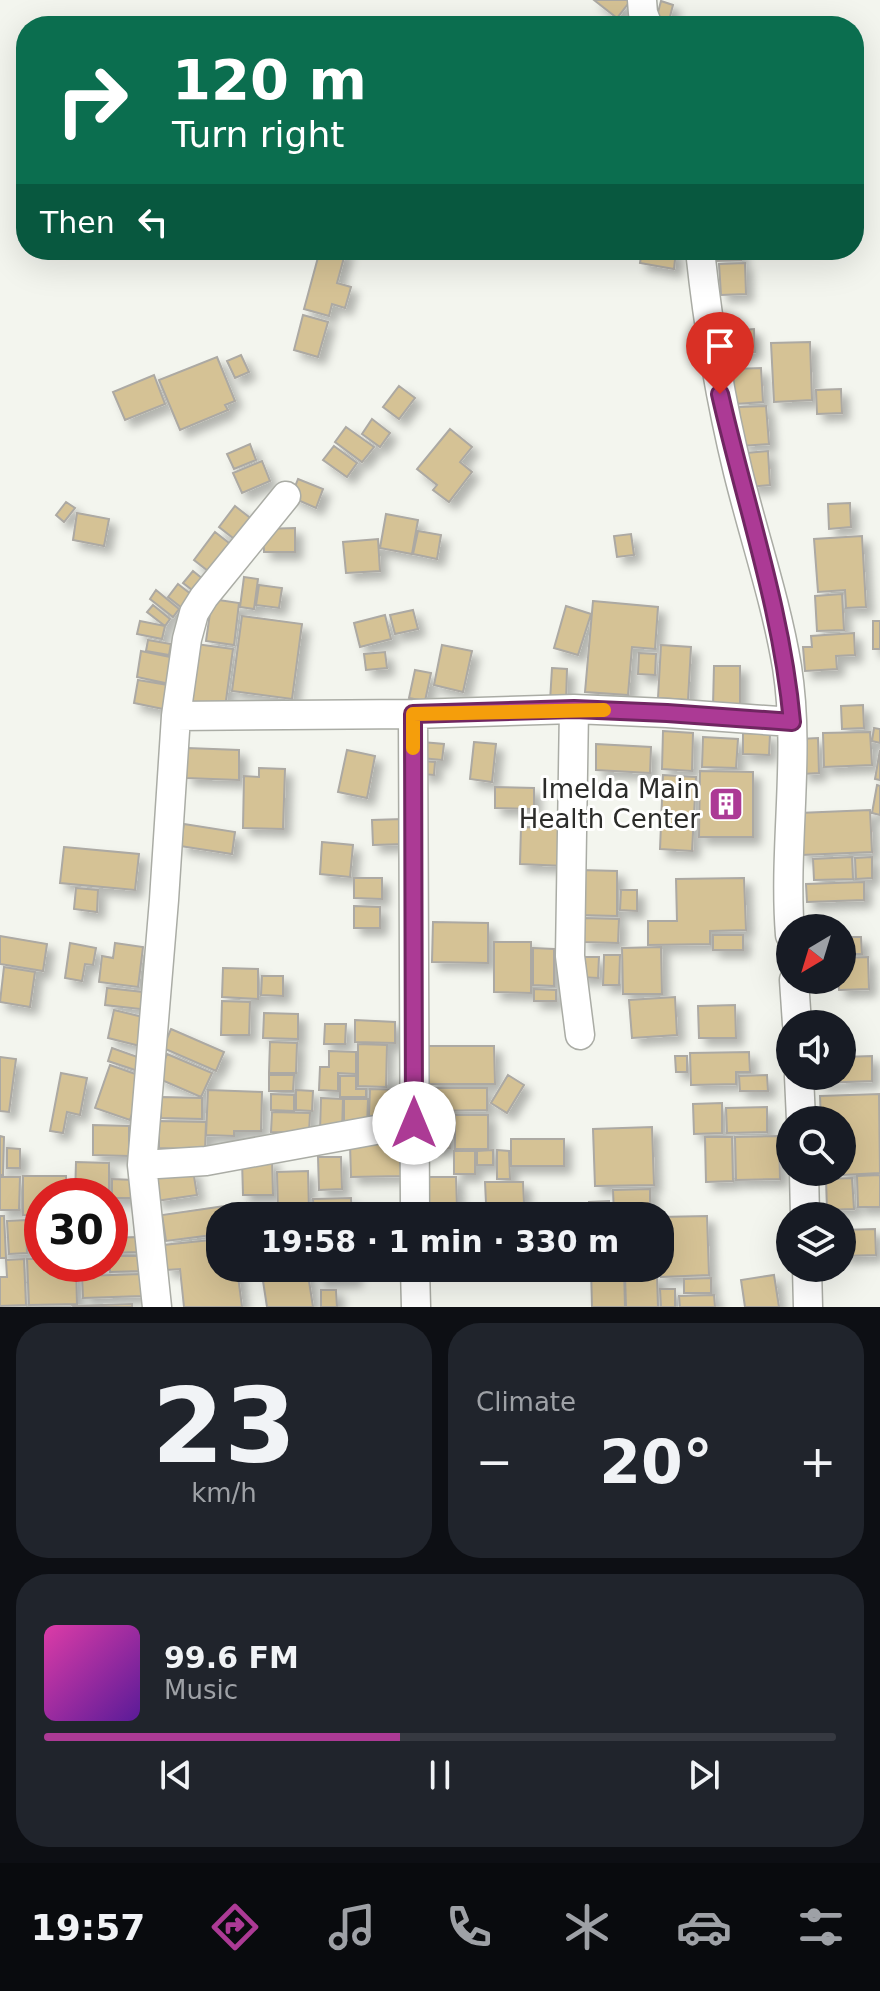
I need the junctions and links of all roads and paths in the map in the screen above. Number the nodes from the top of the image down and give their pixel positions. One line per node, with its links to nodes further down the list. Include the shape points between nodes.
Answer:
1 (701, 260): 6 (street, via 716,375 772,591)
2 (286, 496): 5 (street, via 194,613)
3 (574, 709): 4 (street); 6 (street); 8 (street, via 570,956)
4 (413, 714): 5 (street); 9 (street)
5 (176, 716): 10 (street)
6 (792, 722): 7 (street)
7 (788, 914)
8 (580, 1035)
9 (414, 1123): 10 (street, via 206,1161); 11 (street)
10 (142, 1165): 14 (street)
11 (415, 1202)
12 (415, 1282): 15 (street)
13 (807, 1282): 16 (street)
14 (157, 1307)
15 (416, 1307)
16 (808, 1307)

